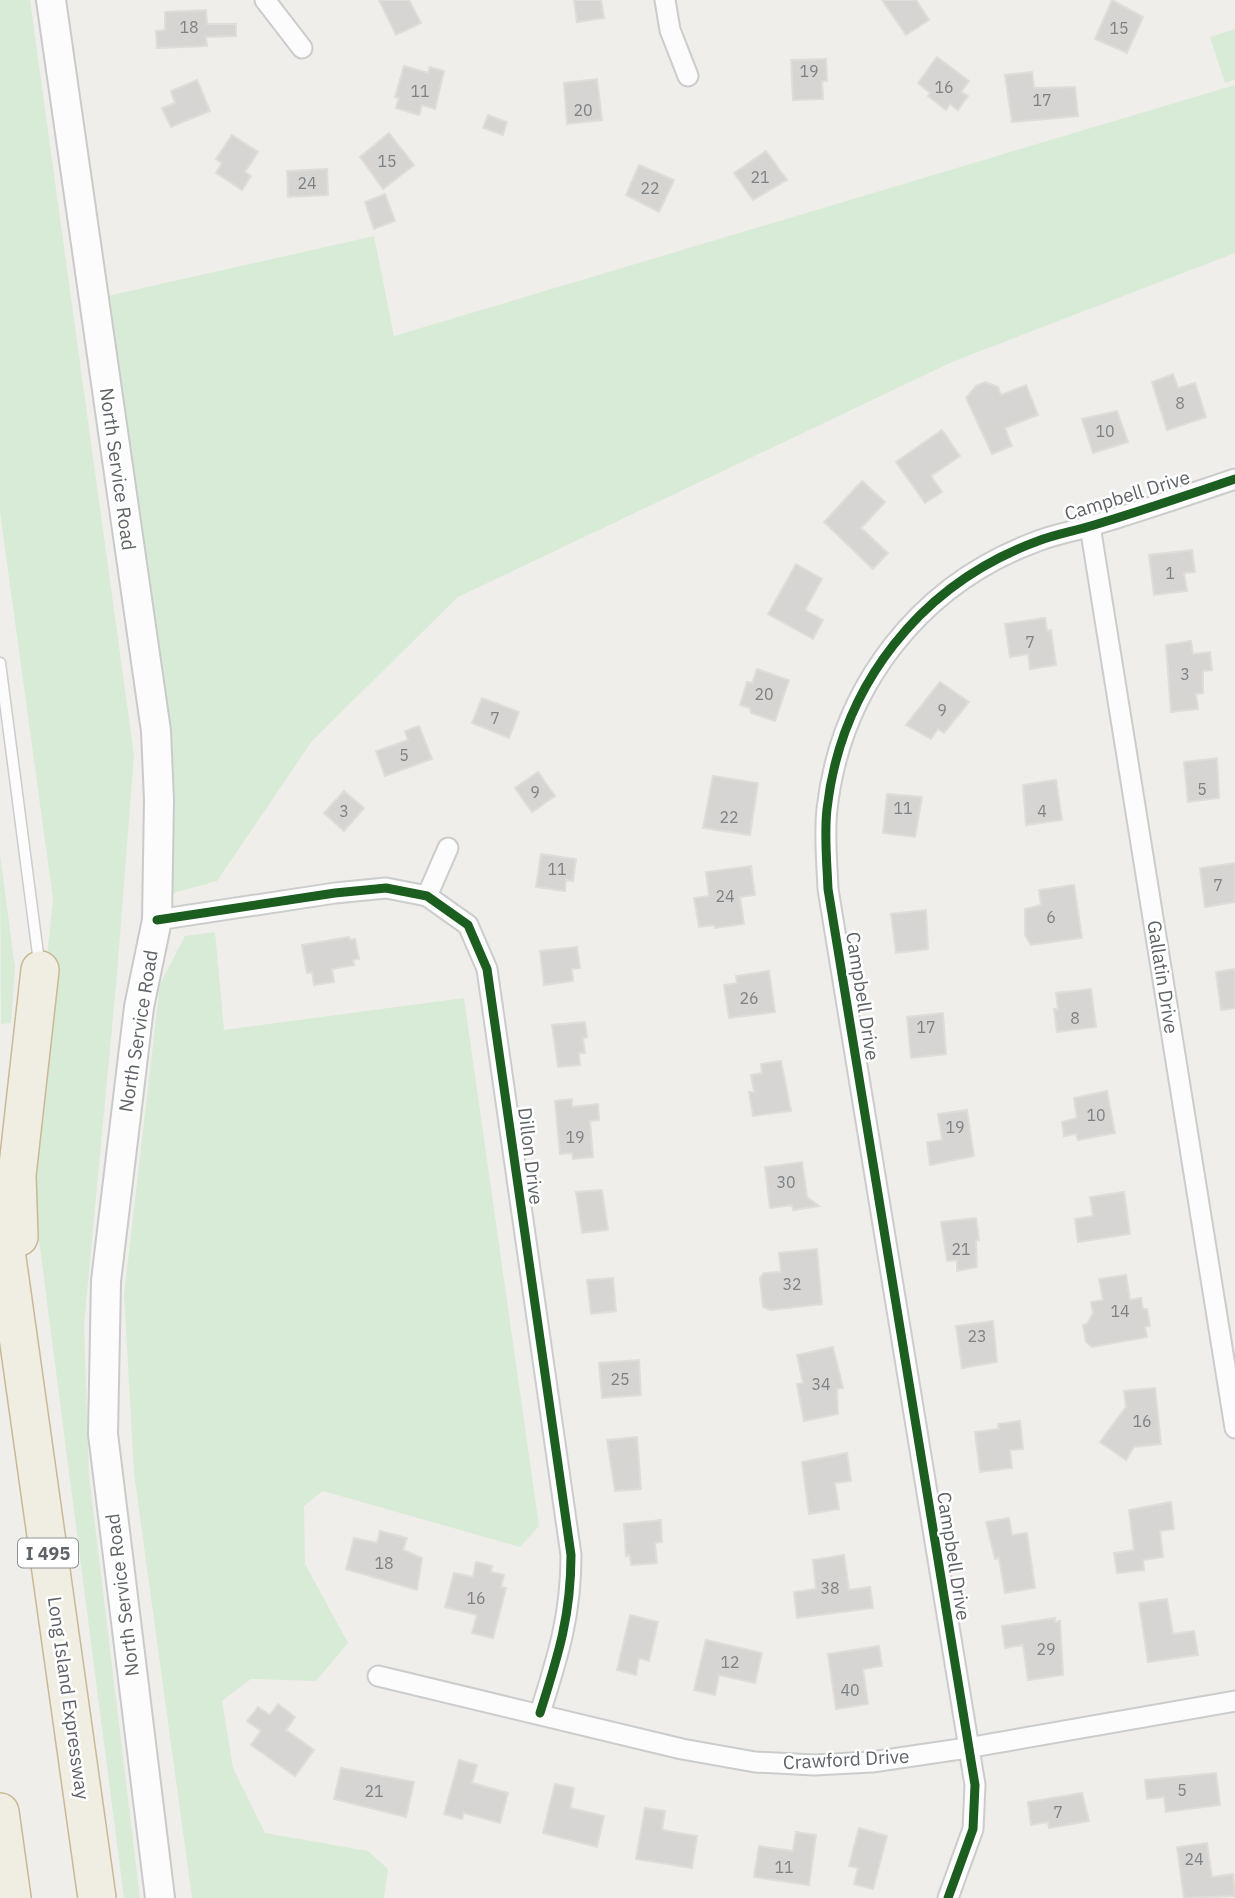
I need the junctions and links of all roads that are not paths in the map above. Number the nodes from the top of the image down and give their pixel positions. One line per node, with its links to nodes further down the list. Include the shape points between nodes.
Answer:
1 (51, 0): 11 (main road, North Service Road, via 156,731)
2 (265, 0): 4 (street)
3 (665, 0): 5 (street, via 670,30)
4 (302, 48)
5 (688, 76)
6 (1235, 480): 7 (street, Campbell Drive)
7 (1090, 526): 15 (street, Gallatin Drive); 19 (street, Campbell Drive, via 1037,541 981,569 937,598 897,636 866,681 842,733 826,810 828,889)
8 (0, 663): 12 (lane)
9 (448, 848): 10 (street)
10 (427, 896): 11 (street, Dillon Drive, via 386,888); 18 (street, Dillon Drive, via 468,925 487,969 571,1555 571,1598 564,1638)
11 (157, 920): 23 (main road, North Service Road, via 139,1007 106,1281 103,1434)
12 (40, 970): 14 (highway, via 17,1175)
13 (0, 1208): 14 (highway, Long Island Expressway / I 495)
14 (22, 1364): 22 (highway, Long Island Expressway / I 495)
15 (1235, 1428)
16 (378, 1676): 18 (street, Crawford Drive)
17 (1235, 1701): 19 (street, Crawford Drive)
18 (540, 1713): 19 (street, Crawford Drive, via 682,1749 755,1762 872,1762)
19 (967, 1748): 24 (street, Campbell Drive, via 975,1784 973,1829)
20 (0, 1812): 21 (highway)
21 (12, 1898)
22 (97, 1898)
23 (160, 1898)
24 (948, 1898)

